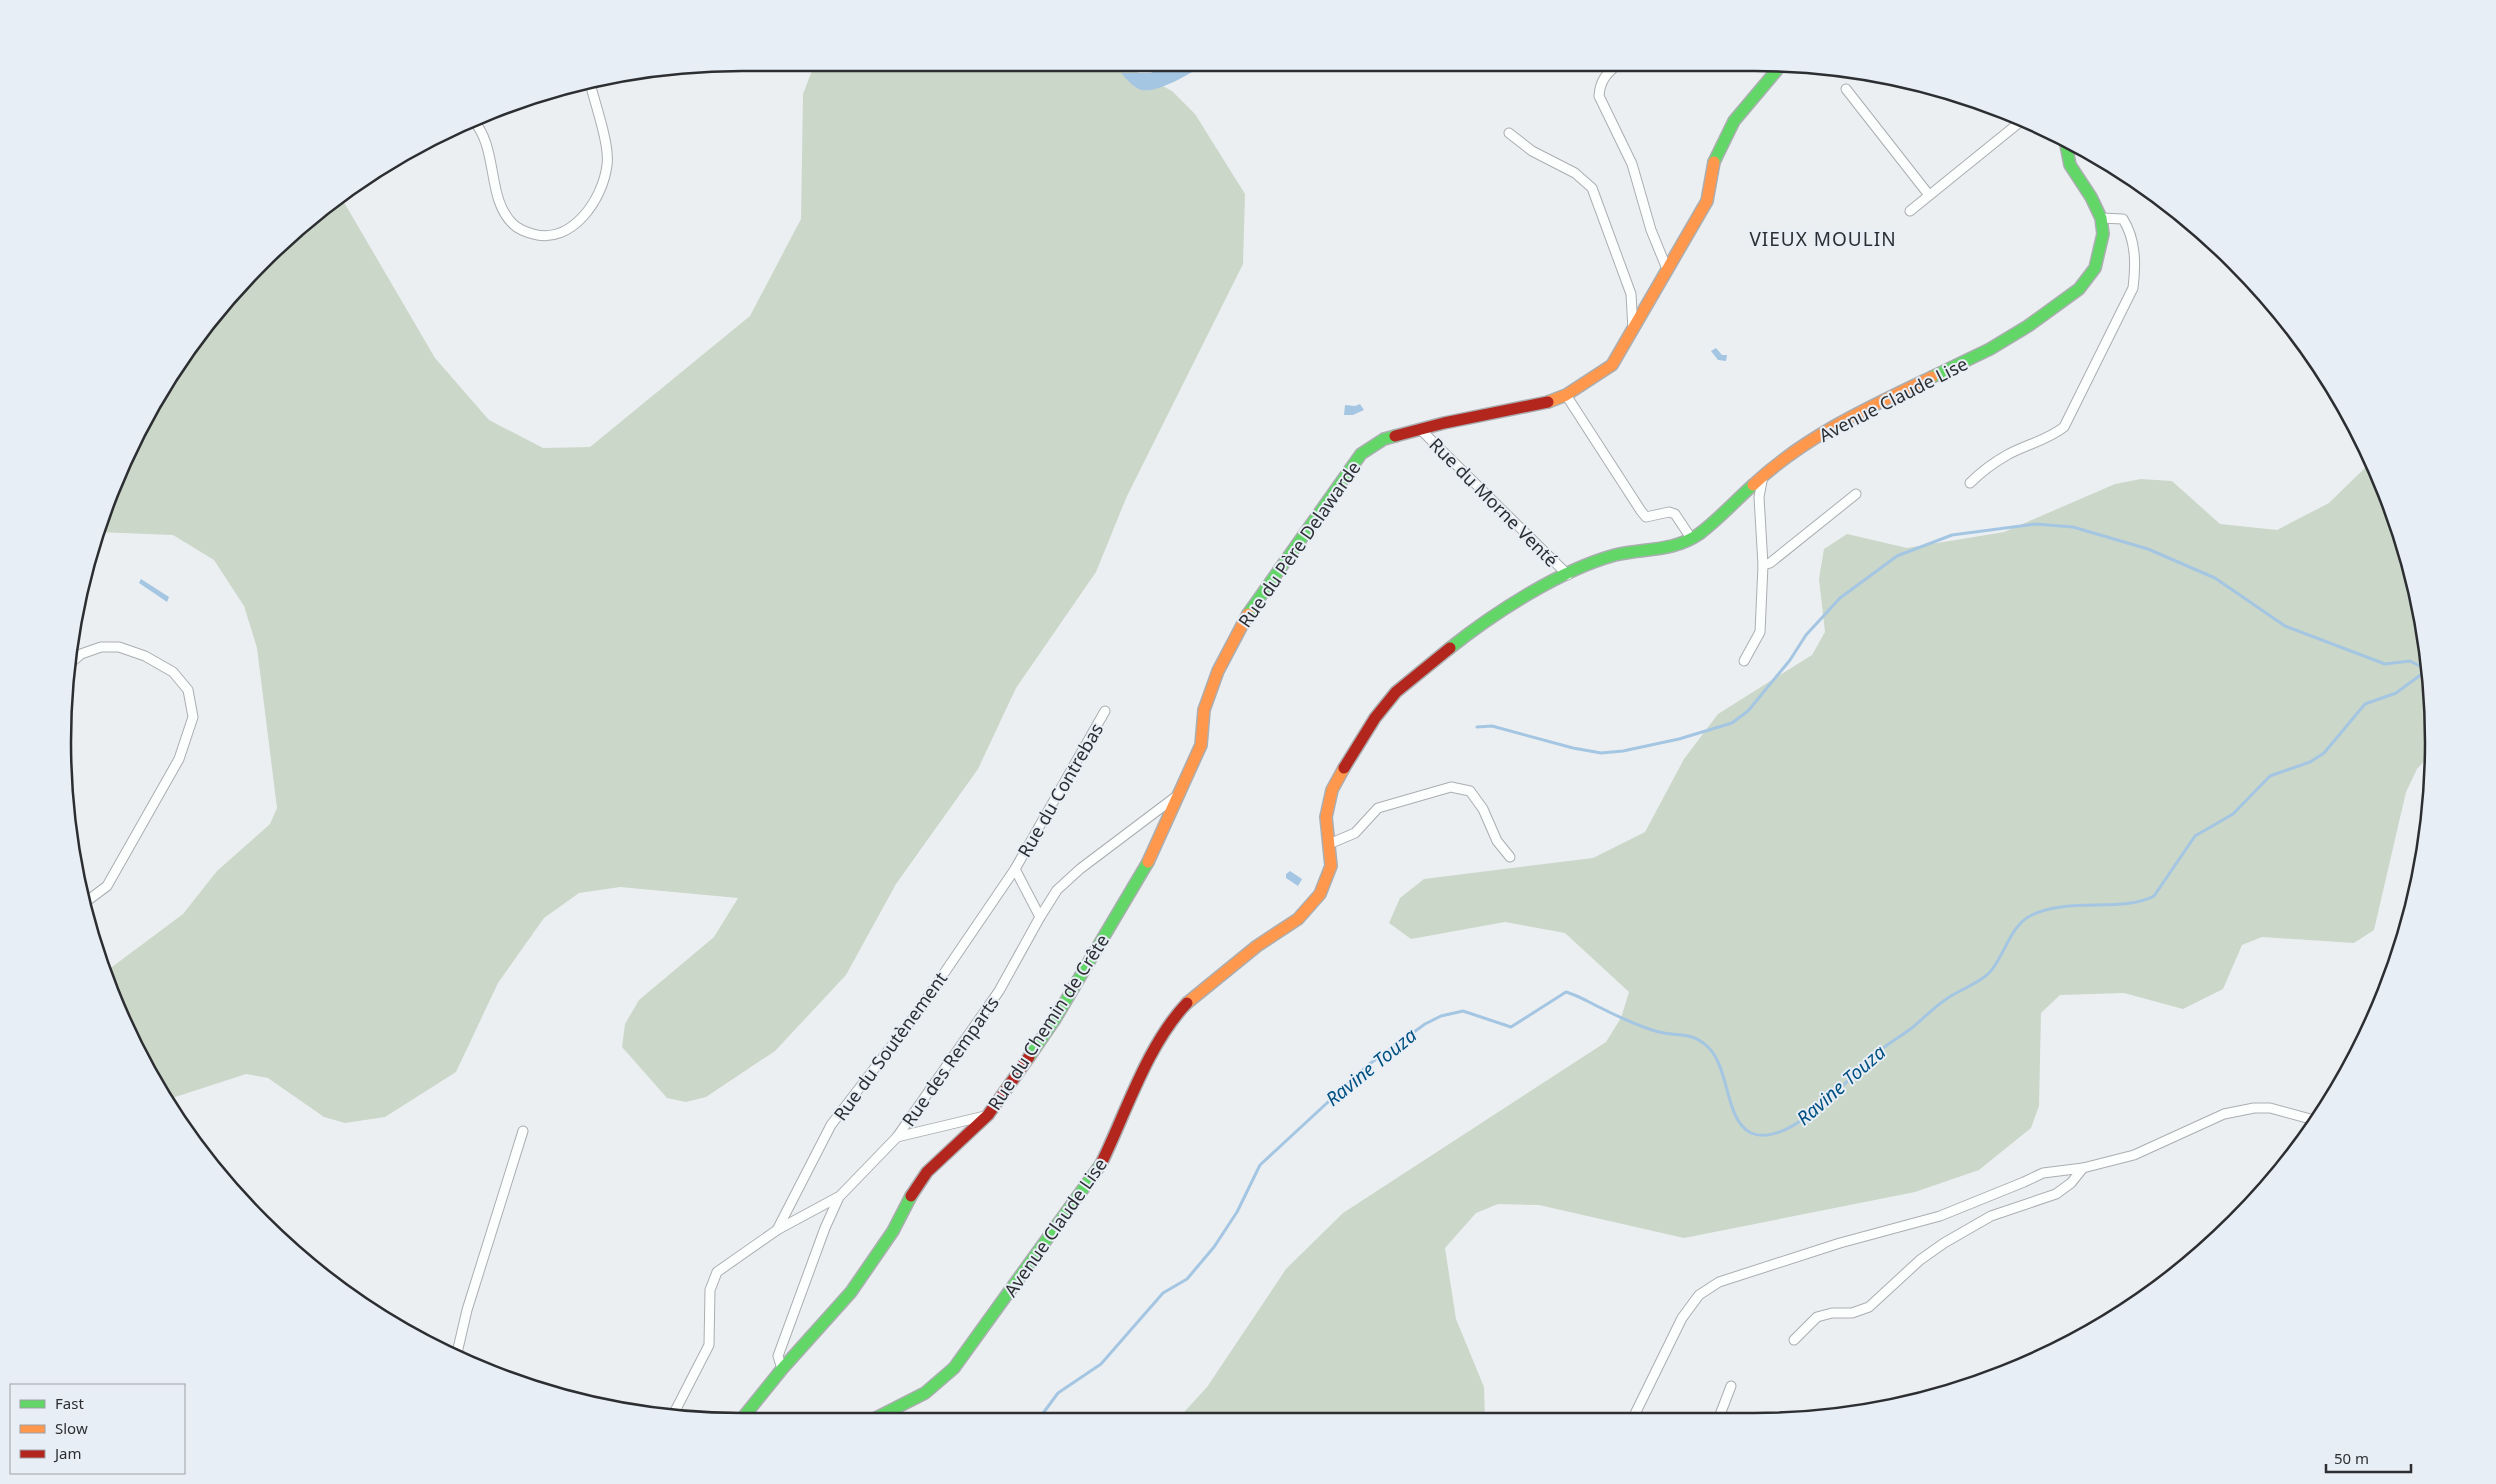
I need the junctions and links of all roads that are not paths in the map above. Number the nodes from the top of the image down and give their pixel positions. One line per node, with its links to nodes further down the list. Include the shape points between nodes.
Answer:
1 (1610, 71): 12 (street, via 1600,85 1599,96 1632,164 1651,230)
2 (1775, 72): 12 (street, Rue du Père Delawarde, via 1734,121 1714,160 1707,201)
3 (591, 89): 6 (street, via 608,164 592,205 572,227 559,234 544,237 524,232 513,224 501,208 486,138)
4 (1846, 89): 9 (street)
5 (2017, 125): 9 (street)
6 (477, 126)
7 (1509, 133): 13 (street, via 1532,151 1575,173 1592,188 1631,294)
8 (2067, 149): 11 (street, Avenue Claude Lise, via 2070,165)
9 (1929, 195): 10 (street)
10 (1910, 210)
11 (2101, 218): 16 (street, Avenue Claude Lise, via 2104,234 2100,253 2095,268 2079,289 1990,349 1830,429); 17 (street, via 2123,219 2129,229 2136,262 2133,288 2064,427 2050,438 2009,454)
12 (1667, 269): 13 (street, Rue du Père Delawarde)
13 (1633, 332): 14 (street, Rue du Père Delawarde, via 1612,364)
14 (1566, 395): 15 (street, Rue du Père Delawarde, via 1544,404); 19 (street, via 1646,517 1669,512 1675,514)
15 (1420, 429): 21 (street, Rue du Morne Venté); 25 (street, Rue du Père Delawarde, via 1384,439 1361,454 1248,613 1218,671 1204,710 1201,745)
16 (1763, 476): 19 (street, Avenue Claude Lise, via 1706,529); 20 (street, via 1759,497)
17 (1970, 483)
18 (1856, 494): 20 (street, via 1770,564)
19 (1691, 538): 21 (street, Avenue Claude Lise, via 1658,551 1616,555)
20 (1763, 565): 23 (street, via 1760,632)
21 (1568, 574): 26 (street, Avenue Claude Lise, via 1525,595 1460,640 1396,692 1353,751 1332,790 1326,817)
22 (77, 658): 29 (street, via 101,647 119,647 145,656 173,672 188,690 193,717 179,759 107,886)
23 (1744, 661)
24 (1105, 711): 28 (street, Rue du Contrebas)
25 (1182, 792): 30 (street, Rue des Remparts, via 1080,869 1057,890); 31 (street, Rue du Chemin de Crête, via 1152,855 1060,1011)
26 (1329, 844): 27 (street, via 1355,833 1378,808 1451,787 1470,791 1484,809 1498,841); 44 (street, Avenue Claude Lise, via 1331,866 1320,894 1311,906 1298,919 1194,994 1177,1013 1138,1079 1098,1172 954,1368 925,1393)
27 (1510, 857)
28 (1015, 869): 30 (street); 37 (street, Rue du Soutènement, via 918,1013 831,1125)
29 (90, 899)
30 (1040, 917): 34 (street, Rue des Remparts, via 999,992)
31 (988, 1115): 34 (street); 40 (street, Rue du Chemin de Crête, via 927,1172 894,1231 851,1292)
32 (2309, 1119): 35 (street, via 2270,1108 2224,1114 2134,1154)
33 (523, 1131): 39 (street, via 467,1310)
34 (897, 1137): 36 (street, Rue des Remparts)
35 (2083, 1168): 38 (street, via 2056,1194 1991,1216 1944,1243 1920,1260 1869,1307 1852,1313 1817,1317); 45 (street, via 2043,1172 1940,1216 1840,1243 1719,1282 1699,1295 1682,1318)
36 (839, 1197): 37 (street); 40 (street, Rue des Remparts, via 778,1356)
37 (777, 1230): 42 (street, via 717,1272 710,1290 709,1345)
38 (1794, 1340)
39 (458, 1350)
40 (782, 1369): 43 (street, Rue du Chemin de Crête)
41 (1731, 1386): 46 (street)
42 (676, 1409)
43 (747, 1413)
44 (886, 1413)
45 (1635, 1413)
46 (1721, 1413)

